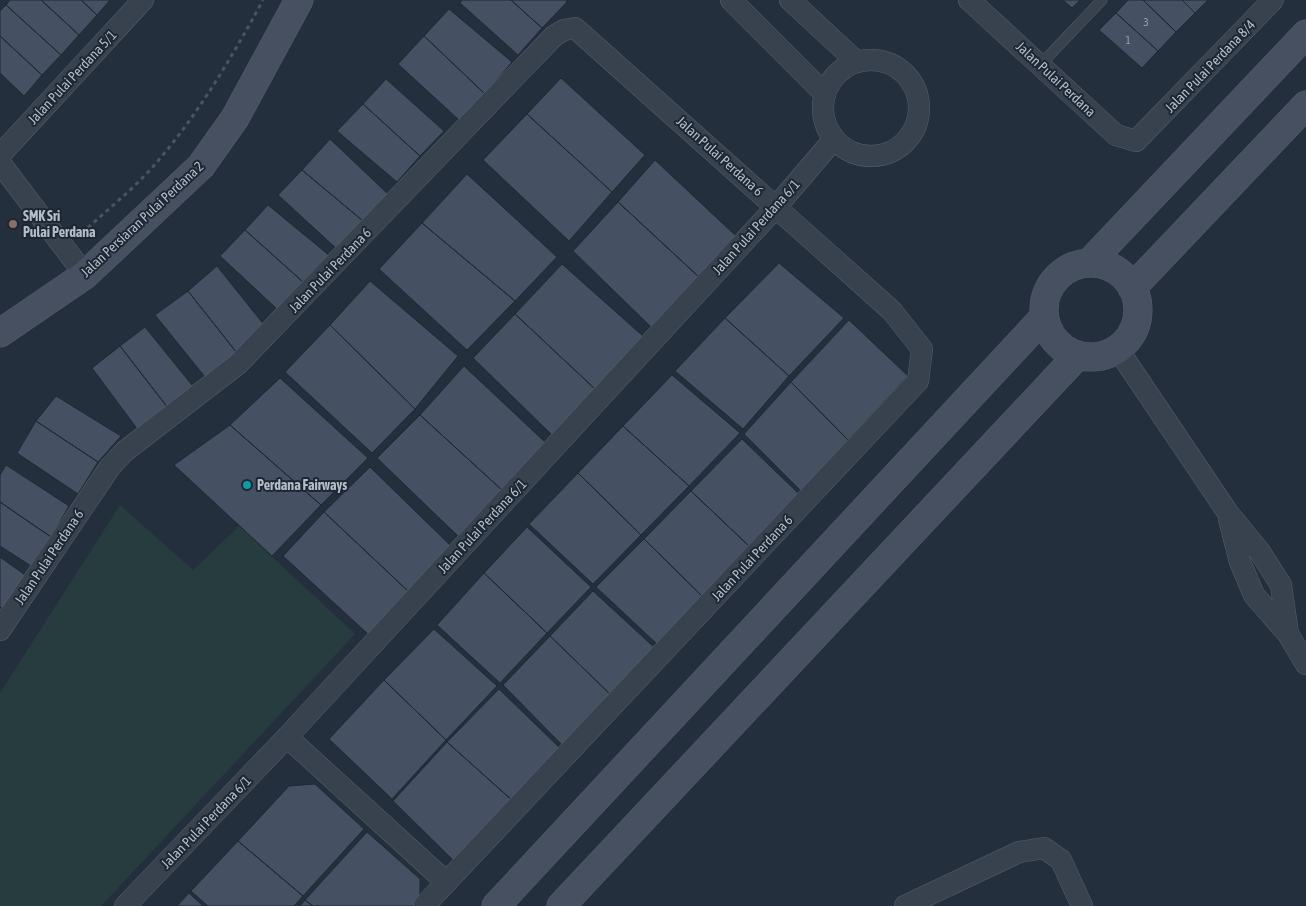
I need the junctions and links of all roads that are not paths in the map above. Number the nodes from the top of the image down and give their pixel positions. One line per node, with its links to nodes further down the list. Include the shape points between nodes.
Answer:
1 (143, 0): 15 (street, Jalan Pulai Perdana 5/1)
2 (300, 0): 19 (street, Jalan Persiaran Pulai Perdana 2, via 235,118 201,166)
3 (731, 0): 11 (street)
4 (790, 0): 9 (street)
5 (969, 0): 10 (street, Jalan Pulai Perdana)
6 (1102, 0): 10 (lane)
7 (1273, 0): 13 (street, Jalan Pulai Perdana 8/4)
8 (1306, 34): 18 (street)
9 (857, 62): 11 (street, via 842,69); 14 (street, via 873,60 888,63 902,71 918,98 914,129 905,142 876,156 846,150)
10 (1040, 65): 13 (street, Jalan Pulai Perdana, via 1116,135 1136,141)
11 (825, 94): 14 (street, via 822,110)
12 (1306, 105): 20 (street)
13 (1147, 131)
14 (834, 139): 17 (street, Jalan Pulai Perdana 6/1)
15 (0, 155)
16 (0, 163): 19 (street)
17 (776, 206): 25 (street, Jalan Pulai Perdana 6, via 589,39 575,28 564,30 554,36 244,358 110,467); 27 (street, Jalan Pulai Perdana 6/1); 28 (street, Jalan Pulai Perdana 6, via 892,311 922,349 918,381)
18 (1089, 263): 20 (street, via 1114,269); 21 (street, via 1076,265 1054,280 1047,291)
19 (85, 275): 22 (street, Jalan Persiaran Pulai Perdana 2)
20 (1132, 288): 23 (street, via 1137,300 1134,327)
21 (1044, 317): 24 (street, via 1055,341); 31 (street)
22 (0, 333)
23 (1117, 348): 24 (street, via 1105,355); 26 (street, via 1228,513 1260,552 1281,585 1288,634)
24 (1078, 356): 32 (street)
25 (0, 630)
26 (1306, 664)
27 (287, 738): 28 (street); 29 (street, Jalan Pulai Perdana 6/1)
28 (446, 882): 30 (street, Jalan Pulai Perdana 6)
29 (125, 906)
30 (424, 906)
31 (496, 906)
32 (561, 906)
33 (905, 906): 34 (street, via 1019,852 1044,848 1061,860)
34 (1082, 906)

